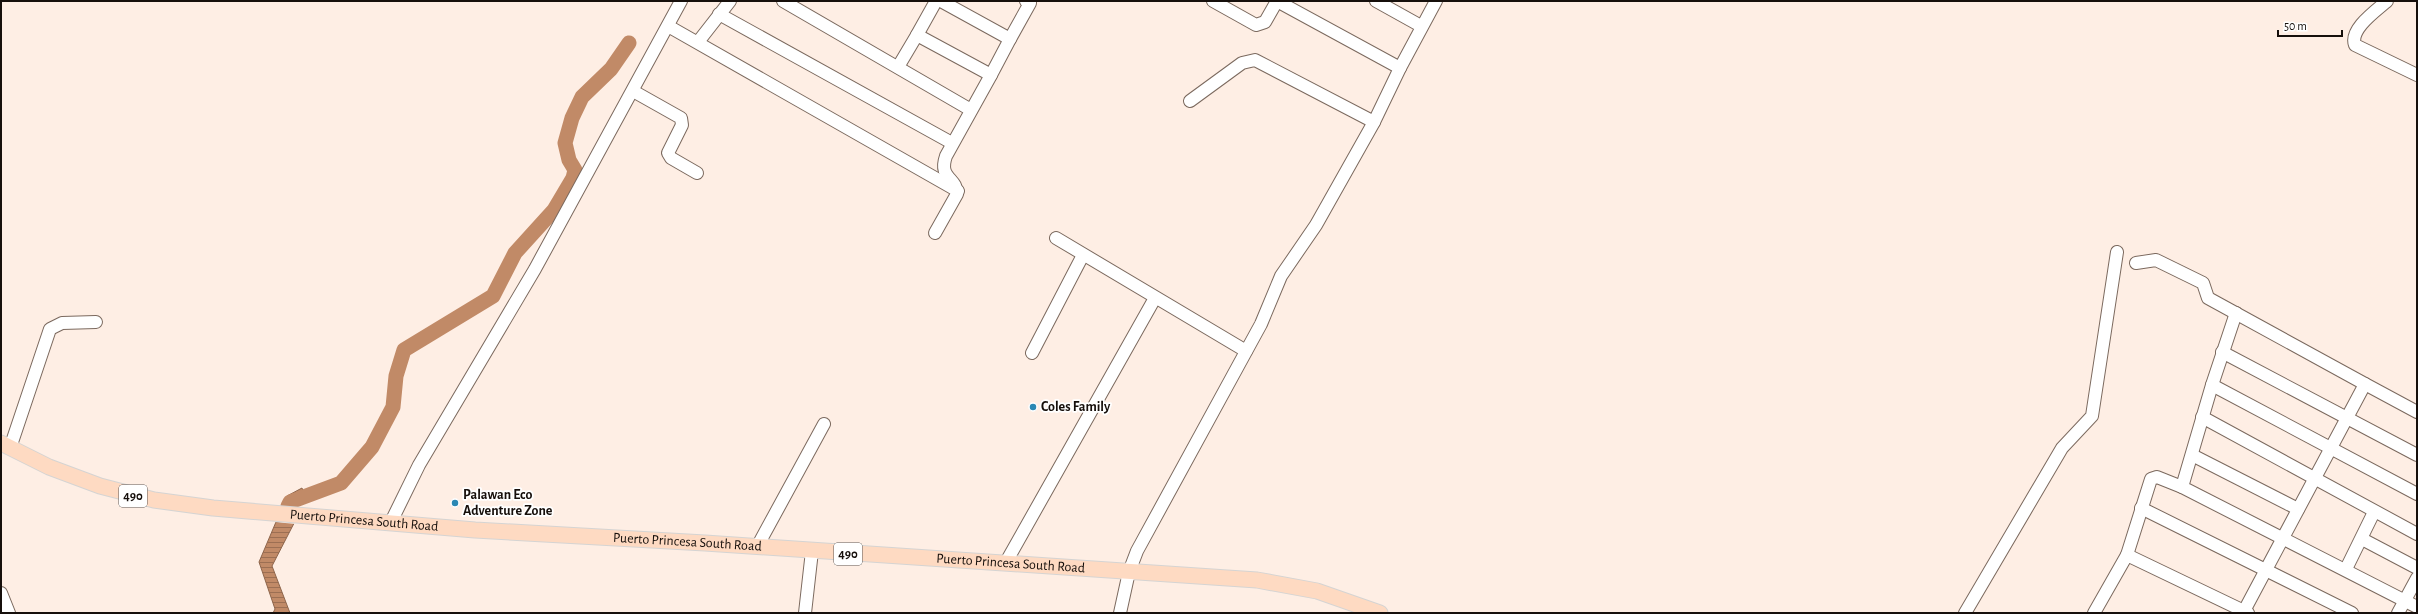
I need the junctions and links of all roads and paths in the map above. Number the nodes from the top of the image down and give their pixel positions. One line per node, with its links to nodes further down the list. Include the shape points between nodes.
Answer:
1 (681, 1): 13 (street)
2 (730, 1): 12 (street)
3 (783, 1): 18 (street)
4 (936, 1): 15 (street)
5 (941, 1): 16 (street)
6 (1213, 1): 7 (street, via 1256,25 1265,22)
7 (1277, 1): 19 (street)
8 (1376, 1): 14 (street)
9 (1436, 1): 14 (street)
10 (2387, 1): 21 (street, via 2358,30 2354,42 2358,48)
11 (1029, 2): 16 (street)
12 (718, 14): 17 (street); 26 (street)
13 (668, 26): 17 (street); 22 (street)
14 (1421, 26): 19 (street)
15 (917, 34): 18 (street); 20 (street)
16 (1010, 40): 20 (street)
17 (698, 42): 28 (street)
18 (898, 67): 24 (street)
19 (1400, 68): 25 (street)
20 (991, 75): 24 (street)
21 (2417, 75)
22 (633, 91): 27 (street, via 681,118 682,126 668,153 671,158); 56 (street, via 535,269 419,465)
23 (1190, 101): 25 (street, via 1242,63 1255,60)
24 (971, 110): 26 (street)
25 (1374, 122): 37 (street, via 1316,225 1281,276)
26 (952, 143): 28 (street, via 943,169)
27 (697, 173)
28 (958, 191): 29 (street)
29 (935, 233)
30 (1056, 238): 32 (street)
31 (2117, 252): 77 (street, via 2092,416 2062,448)
32 (1083, 255): 34 (street); 39 (street)
33 (2136, 263): 35 (street, via 2156,260 2203,283 2208,298)
34 (1155, 298): 37 (street); 63 (street)
35 (2236, 313): 38 (street); 40 (street)
36 (96, 322): 46 (street, via 62,323 50,329)
37 (1246, 352): 67 (street, via 1137,551)
38 (2222, 352): 41 (street); 44 (street)
39 (1032, 353)
40 (2365, 384): 42 (street); 44 (street)
41 (2212, 385): 43 (street); 47 (street)
42 (2417, 412)
43 (2202, 418): 48 (street); 50 (street)
44 (2347, 418): 47 (street); 49 (street)
45 (824, 424): 60 (street)
46 (6, 445): 56 (main road, Puerto Princesa South Road / 490, via 71,476 131,495 183,504)
47 (2331, 448): 50 (street); 52 (street)
48 (2192, 455): 51 (street); 54 (street)
49 (2417, 455)
50 (2314, 479): 54 (street); 55 (street)
51 (2182, 487): 53 (street, via 2153,477 2148,483); 58 (street)
52 (2417, 494)
53 (2141, 508): 62 (street); 66 (street)
54 (2298, 509): 58 (street)
55 (2374, 512): 57 (street); 59 (street)
56 (391, 522): 60 (main road, Puerto Princesa South Road / 490, via 475,530)
57 (2417, 534)
58 (2283, 537): 65 (street); 66 (street)
59 (2362, 539): 64 (street); 65 (street)
60 (757, 547): 61 (main road, Puerto Princesa South Road / 490)
61 (812, 551): 63 (main road, Puerto Princesa South Road / 490); 74 (street)
62 (2127, 555): 72 (street); 78 (street)
63 (1005, 564): 67 (main road, Puerto Princesa South Road / 490)
64 (2417, 568)
65 (2346, 569): 70 (street)
66 (2266, 570): 72 (street); 79 (street)
67 (1129, 572): 75 (street); 76 (main road, Puerto Princesa South Road / 490, via 1257,580 1341,598)
68 (2417, 578): 70 (street)
69 (1, 593): 73 (street)
70 (2404, 601): 71 (street); 80 (street)
71 (2417, 607)
72 (2246, 612)
73 (9, 613)
74 (805, 613)
75 (1120, 613)
76 (1380, 613)
77 (1966, 613)
78 (2094, 613)
79 (2352, 613)
80 (2398, 613)

